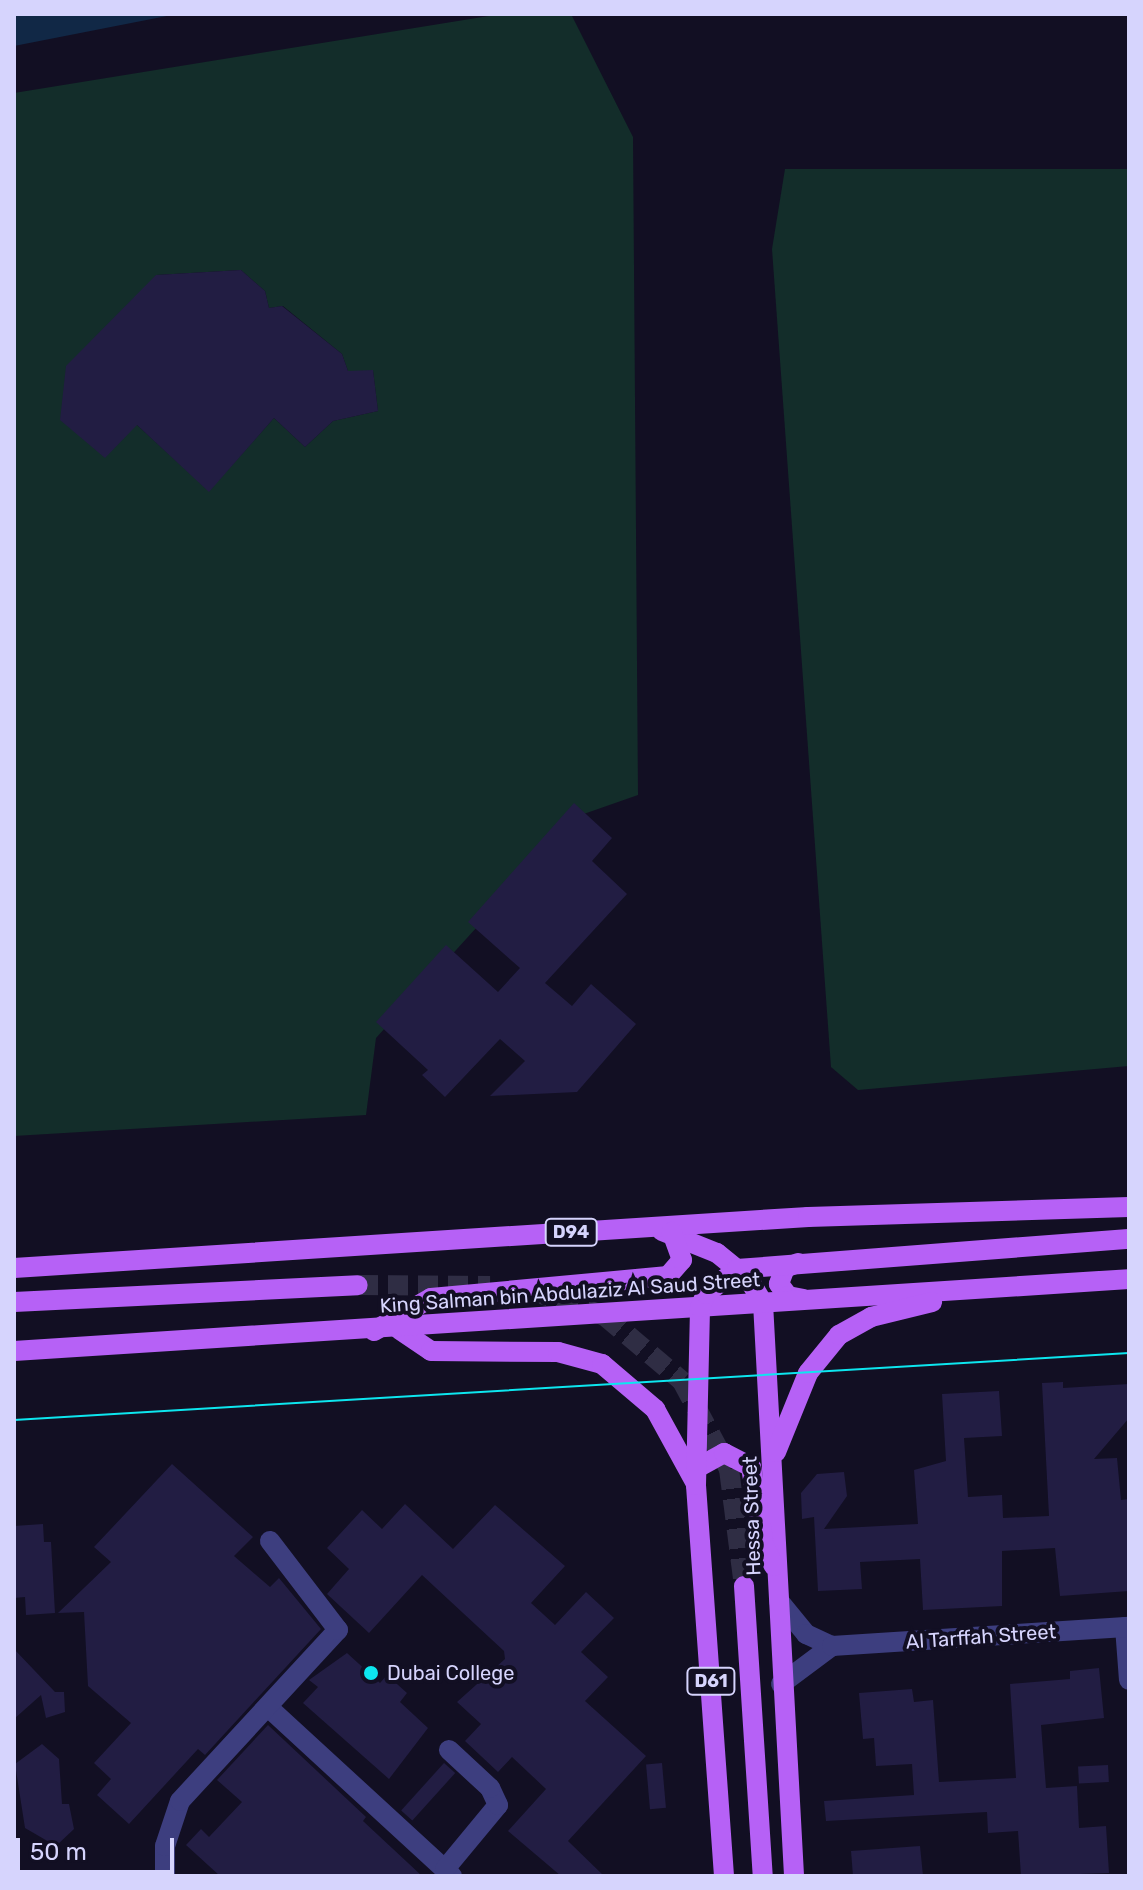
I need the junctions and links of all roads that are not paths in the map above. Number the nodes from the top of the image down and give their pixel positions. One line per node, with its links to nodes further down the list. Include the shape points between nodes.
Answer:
1 (1129, 1207): 2 (main road, D94)
2 (643, 1227): 3 (main road); 6 (main road, D94)
3 (672, 1232): 7 (main road); 16 (main road, via 682,1260 668,1276 442,1295 410,1306)
4 (1129, 1239): 5 (main road)
5 (810, 1260): 7 (main road); 11 (main road, via 785,1268 779,1284 788,1296)
6 (14, 1268)
7 (737, 1269): 13 (main road); 14 (main road, via 714,1283)
8 (1129, 1279): 10 (main road, King Salman bin Abdulaziz Al Saud Street)
9 (358, 1285): 12 (main road)
10 (982, 1289): 11 (main road, King Salman bin Abdulaziz Al Saud Street); 18 (main road, via 871,1317 839,1335 808,1373)
11 (812, 1301): 13 (main road, King Salman bin Abdulaziz Al Saud Street)
12 (14, 1302)
13 (763, 1303): 14 (main road, King Salman bin Abdulaziz Al Saud Street); 18 (main road, Hessa Street)
14 (700, 1307): 15 (main road, King Salman bin Abdulaziz Al Saud Street); 19 (main road)
15 (400, 1330): 16 (main road, King Salman bin Abdulaziz Al Saud Street); 19 (main road, via 431,1351 558,1352 602,1364 655,1409)
16 (374, 1331): 17 (main road, King Salman bin Abdulaziz Al Saud Street)
17 (14, 1351)
18 (776, 1452): 21 (main road, Hessa Street)
19 (696, 1477): 21 (main road, via 724,1453 751,1467 764,1545); 32 (main road, D61)
20 (270, 1541): 28 (street, via 338,1626)
21 (778, 1573): 23 (main road, Hessa Street)
22 (744, 1586): 33 (main road)
23 (779, 1601): 25 (street, via 806,1634); 27 (main road, Hessa Street)
24 (1127, 1627): 25 (street, Al Tarffah Street); 26 (street)
25 (832, 1646): 27 (street)
26 (1129, 1680)
27 (781, 1684): 34 (main road, Hessa Street)
28 (268, 1707): 30 (street); 31 (street, via 180,1801 165,1846)
29 (449, 1750): 30 (street, via 490,1788 498,1805)
30 (448, 1873)
31 (165, 1876)
32 (724, 1876)
33 (763, 1876)
34 (794, 1876)

